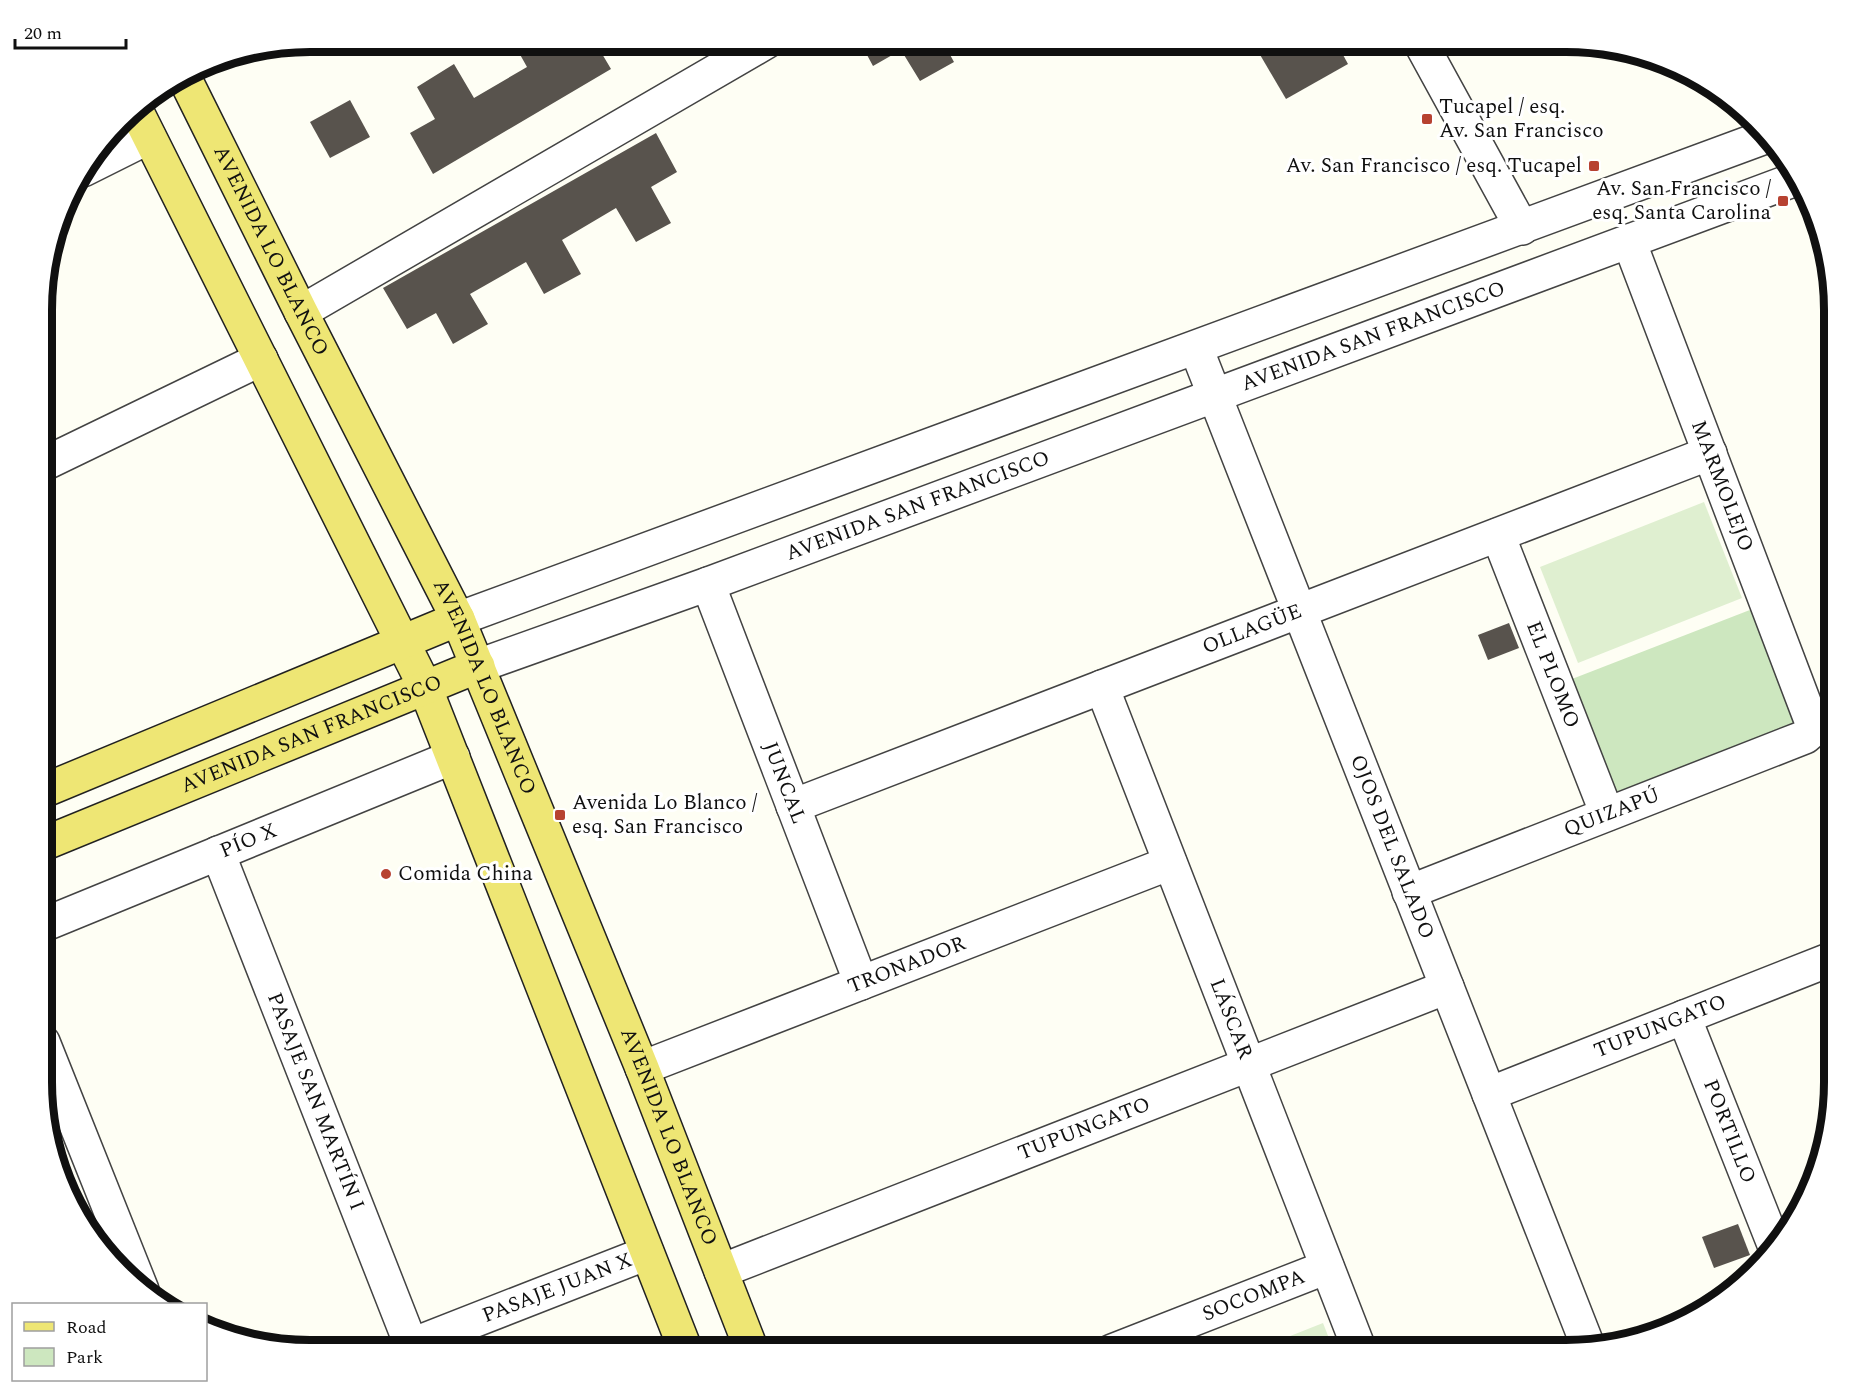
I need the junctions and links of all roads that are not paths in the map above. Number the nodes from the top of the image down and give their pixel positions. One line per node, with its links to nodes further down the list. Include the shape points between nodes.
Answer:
1 (749, 52): 11 (street)
2 (1425, 52): 9 (street)
3 (187, 84): 11 (main road, AVENIDA LO BLANCO)
4 (139, 117): 5 (main road)
5 (149, 136): 7 (street); 13 (main road)
6 (1760, 140): 9 (street)
7 (100, 161)
8 (1789, 181): 10 (street, AVENIDA SAN FRANCISCO)
9 (1522, 228): 12 (street)
10 (1629, 241): 14 (street, AVENIDA SAN FRANCISCO); 15 (street, MARMOLEJO)
11 (301, 312): 20 (main road, AVENIDA LO BLANCO)
12 (1196, 348): 14 (street, OJOS DEL SALADO); 20 (street)
13 (261, 359): 16 (street); 21 (main road)
14 (1214, 395): 18 (street, AVENIDA SAN FRANCISCO); 19 (street, OJOS DEL SALADO)
15 (1710, 453): 17 (street, OLLAGÜE); 25 (street, MARMOLEJO)
16 (52, 460)
17 (1498, 535): 19 (street, OLLAGÜE); 29 (street, EL PLOMO)
18 (708, 584): 22 (street, AVENIDA SAN FRANCISCO); 28 (street, JUNCAL)
19 (1299, 611): 24 (street, OLLAGÜE); 33 (street, OJOS DEL SALADO)
20 (458, 619): 21 (main road); 22 (main road, AVENIDA LO BLANCO)
21 (403, 642): 23 (main road); 27 (main road)
22 (478, 666): 23 (main road, AVENIDA SAN FRANCISCO); 41 (main road, AVENIDA LO BLANCO)
23 (425, 687): 26 (main road); 30 (main road, AVENIDA SAN FRANCISCO)
24 (1102, 687): 28 (street, OLLAGÜE); 32 (street, LÁSCAR)
25 (1812, 731): 29 (street, QUIZAPÚ)
26 (453, 757): 31 (street, PÍO X); 44 (main road)
27 (52, 787)
28 (793, 806): 36 (street, JUNCAL)
29 (1607, 814): 33 (street, QUIZAPÚ)
30 (52, 840)
31 (218, 853): 34 (street, PÍO X); 48 (street, PASAJE SAN MARTÍN I)
32 (1170, 863): 36 (street, TRONADOR); 40 (street, LÁSCAR)
33 (1410, 892): 37 (street, OJOS DEL SALADO)
34 (52, 921)
35 (1824, 962): 38 (street, TUPUNGATO)
36 (861, 983): 41 (street, TRONADOR)
37 (1447, 987): 40 (street, TUPUNGATO); 42 (street, OJOS DEL SALADO)
38 (1684, 1017): 42 (street, TUPUNGATO); 43 (street, PORTILLO)
39 (52, 1065): 47 (street)
40 (1249, 1065): 45 (street, LÁSCAR); 46 (street, TUPUNGATO)
41 (642, 1068): 46 (main road, AVENIDA LO BLANCO)
42 (1489, 1094): 54 (street, OJOS DEL SALADO)
43 (1771, 1238)
44 (647, 1253): 49 (street, PASAJE JUAN X); 50 (main road)
45 (1327, 1267): 52 (street, SOCOMPA); 53 (street, LÁSCAR)
46 (721, 1271): 51 (main road, AVENIDA LO BLANCO)
47 (135, 1272)
48 (405, 1340)
49 (430, 1340)
50 (682, 1340)
51 (748, 1340)
52 (1140, 1340)
53 (1356, 1340)
54 (1586, 1340)

